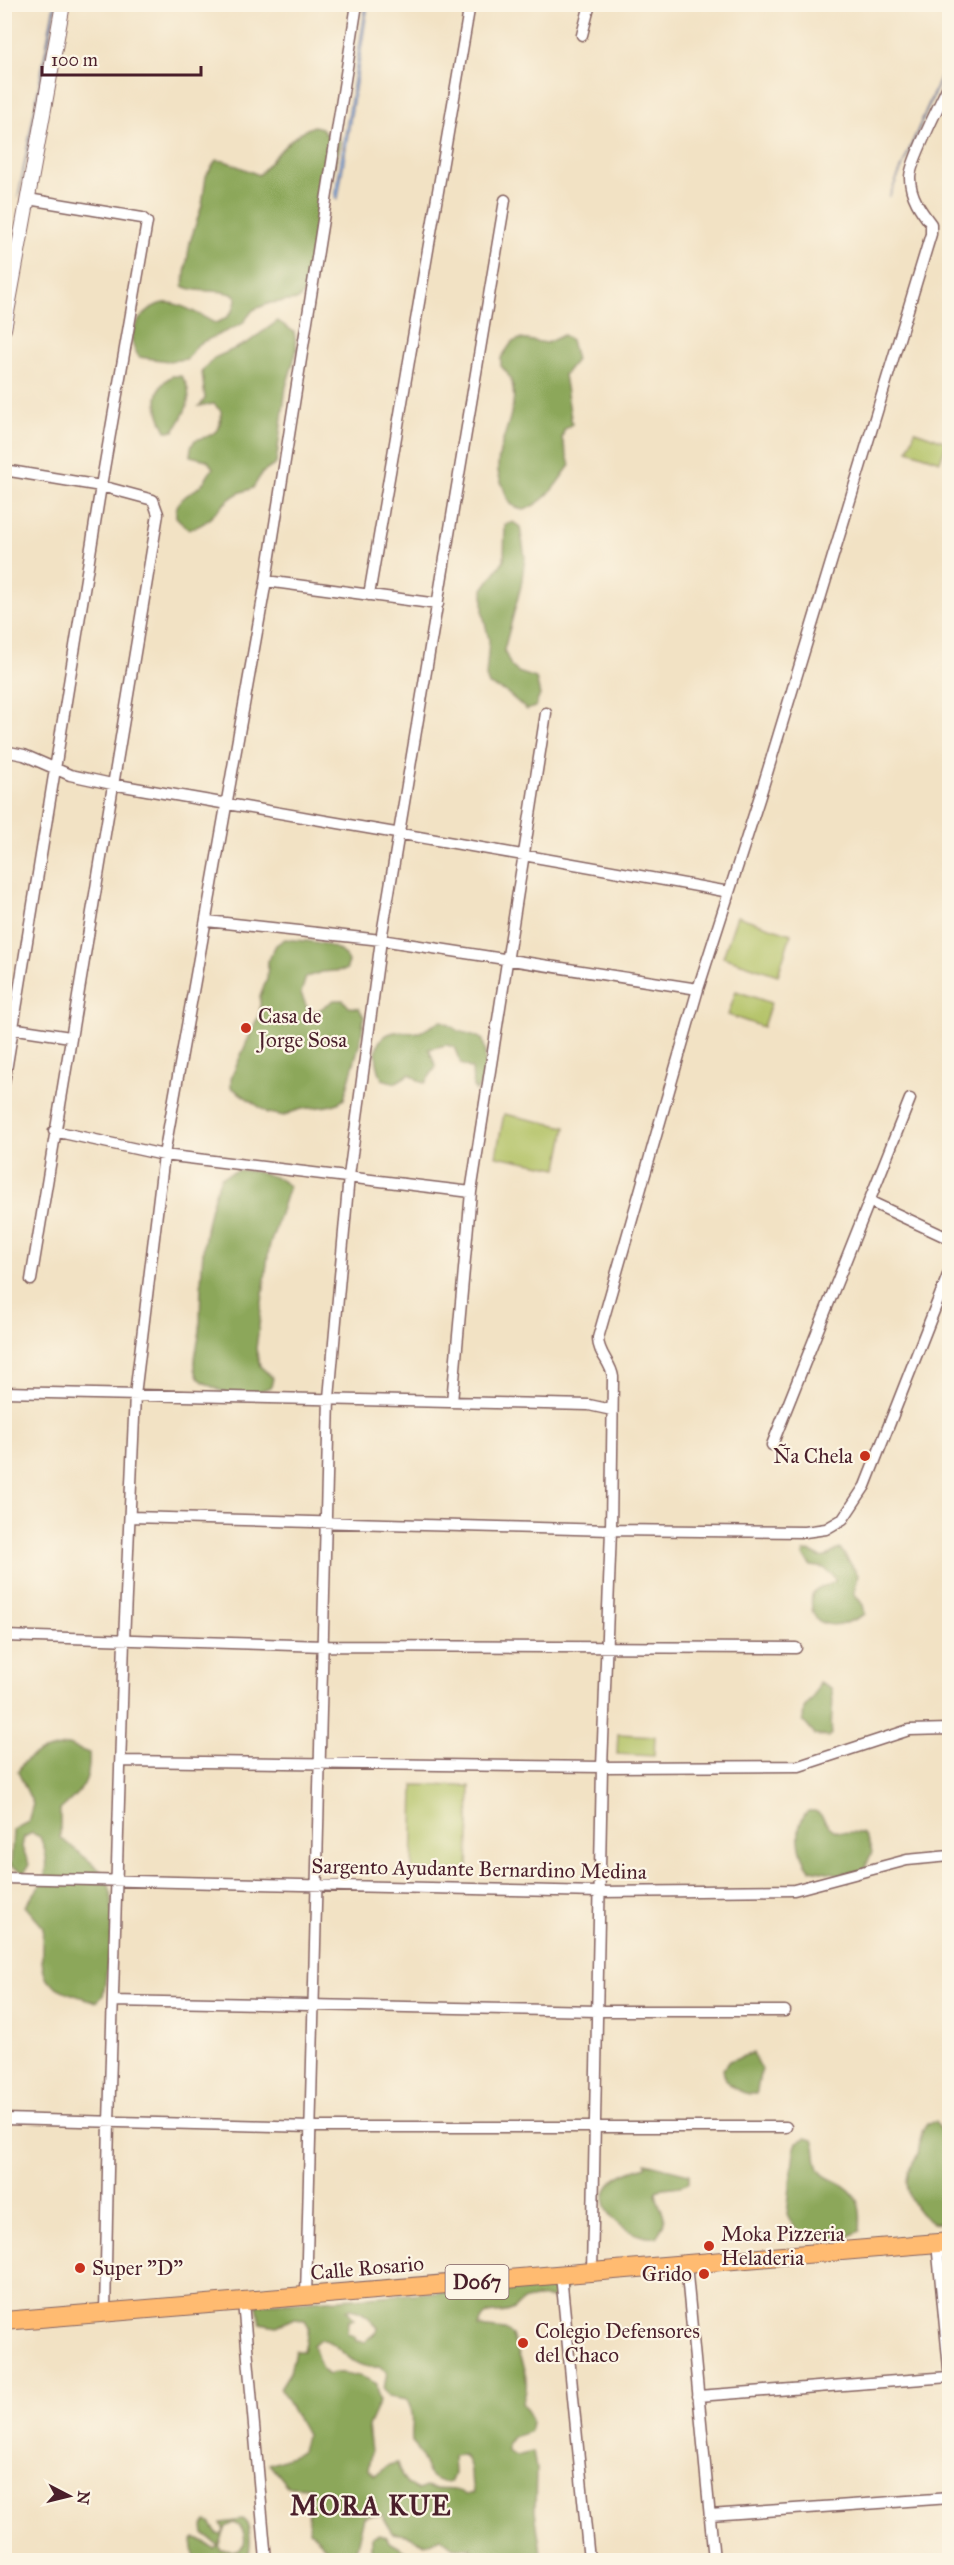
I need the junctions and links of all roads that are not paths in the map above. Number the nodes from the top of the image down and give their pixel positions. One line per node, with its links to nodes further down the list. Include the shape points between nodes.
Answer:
1 (63, 4): 7 (street)
2 (357, 4): 12 (street)
3 (470, 4): 13 (street)
4 (590, 4): 5 (street)
5 (582, 35)
6 (950, 82): 22 (street, via 910,172 912,193 931,224 931,234)
7 (28, 199): 9 (street); 11 (street, via 147,222)
8 (505, 200): 14 (street)
9 (4, 329)
10 (4, 470): 11 (street)
11 (101, 486): 17 (street); 18 (street, via 153,500 159,514)
12 (266, 580): 13 (street); 19 (street)
13 (369, 595): 14 (street)
14 (438, 604): 20 (street)
15 (546, 713): 21 (street)
16 (4, 751): 17 (street)
17 (56, 769): 18 (street); 27 (street)
18 (112, 784): 19 (street); 28 (street)
19 (225, 804): 20 (street); 23 (street)
20 (398, 835): 21 (street); 24 (street)
21 (524, 854): 22 (street); 25 (street)
22 (729, 892): 26 (street)
23 (207, 921): 24 (street); 32 (street)
24 (381, 940): 25 (street); 33 (street)
25 (508, 959): 26 (street); 34 (street)
26 (698, 989): 43 (street, via 598,1338 598,1348 612,1370)
27 (9, 1028): 28 (street); 29 (street)
28 (70, 1037): 31 (street)
29 (4, 1083)
30 (910, 1099): 35 (street)
31 (54, 1131): 32 (street); 38 (street)
32 (164, 1155): 33 (street); 40 (street)
33 (349, 1176): 34 (street); 41 (street)
34 (471, 1192): 42 (street)
35 (871, 1202): 36 (street); 44 (street)
36 (950, 1239)
37 (950, 1270): 47 (street, via 865,1486 843,1519 826,1529 805,1532)
38 (31, 1280)
39 (4, 1392): 40 (street)
40 (135, 1395): 41 (street); 45 (street)
41 (329, 1398): 42 (street); 46 (street)
42 (452, 1402): 43 (street, via 589,1405)
43 (612, 1410): 47 (street)
44 (772, 1445)
45 (130, 1517): 46 (street); 49 (street)
46 (328, 1522): 47 (street); 50 (street)
47 (611, 1530): 51 (street)
48 (4, 1636): 49 (street)
49 (124, 1640): 50 (street); 54 (street)
50 (324, 1646): 51 (street); 55 (street)
51 (606, 1647): 52 (street); 56 (street)
52 (796, 1648)
53 (950, 1729): 56 (street, via 909,1730 799,1766)
54 (121, 1761): 55 (street); 59 (street)
55 (321, 1762): 56 (street); 60 (street)
56 (602, 1767): 61 (street)
57 (950, 1856): 61 (street, Sargento Ayudante Bernardino Medina, via 907,1860 794,1890)
58 (4, 1878): 59 (street, Sargento Ayudante Bernardino Medina)
59 (117, 1881): 60 (street, Sargento Ayudante Bernardino Medina); 62 (street)
60 (318, 1885): 61 (street, Sargento Ayudante Bernardino Medina); 63 (street)
61 (599, 1892): 64 (street)
62 (112, 2001): 63 (street); 67 (street)
63 (315, 2004): 64 (street); 68 (street)
64 (597, 2011): 65 (street); 70 (street)
65 (785, 2011)
66 (4, 2120): 67 (street)
67 (108, 2122): 68 (street); 77 (street)
68 (311, 2127): 70 (street); 75 (street)
69 (786, 2127): 70 (street)
70 (594, 2128): 73 (street)
71 (943, 2243): 72 (main road, Calle Rosario / D067); 79 (street)
72 (686, 2264): 73 (main road, Calle Rosario / D067); 80 (street)
73 (592, 2272): 74 (main road, Calle Rosario / D067)
74 (561, 2275): 75 (main road, Calle Rosario / D067); 84 (street)
75 (306, 2296): 76 (main road, Calle Rosario / D067)
76 (243, 2302): 77 (main road, Calle Rosario / D067); 83 (street)
77 (105, 2313): 78 (main road, Calle Rosario / D067)
78 (4, 2321)
79 (949, 2378): 80 (street)
80 (698, 2396): 82 (street)
81 (950, 2498): 82 (street)
82 (710, 2515): 85 (street)
83 (266, 2560)
84 (589, 2560)
85 (714, 2560)

